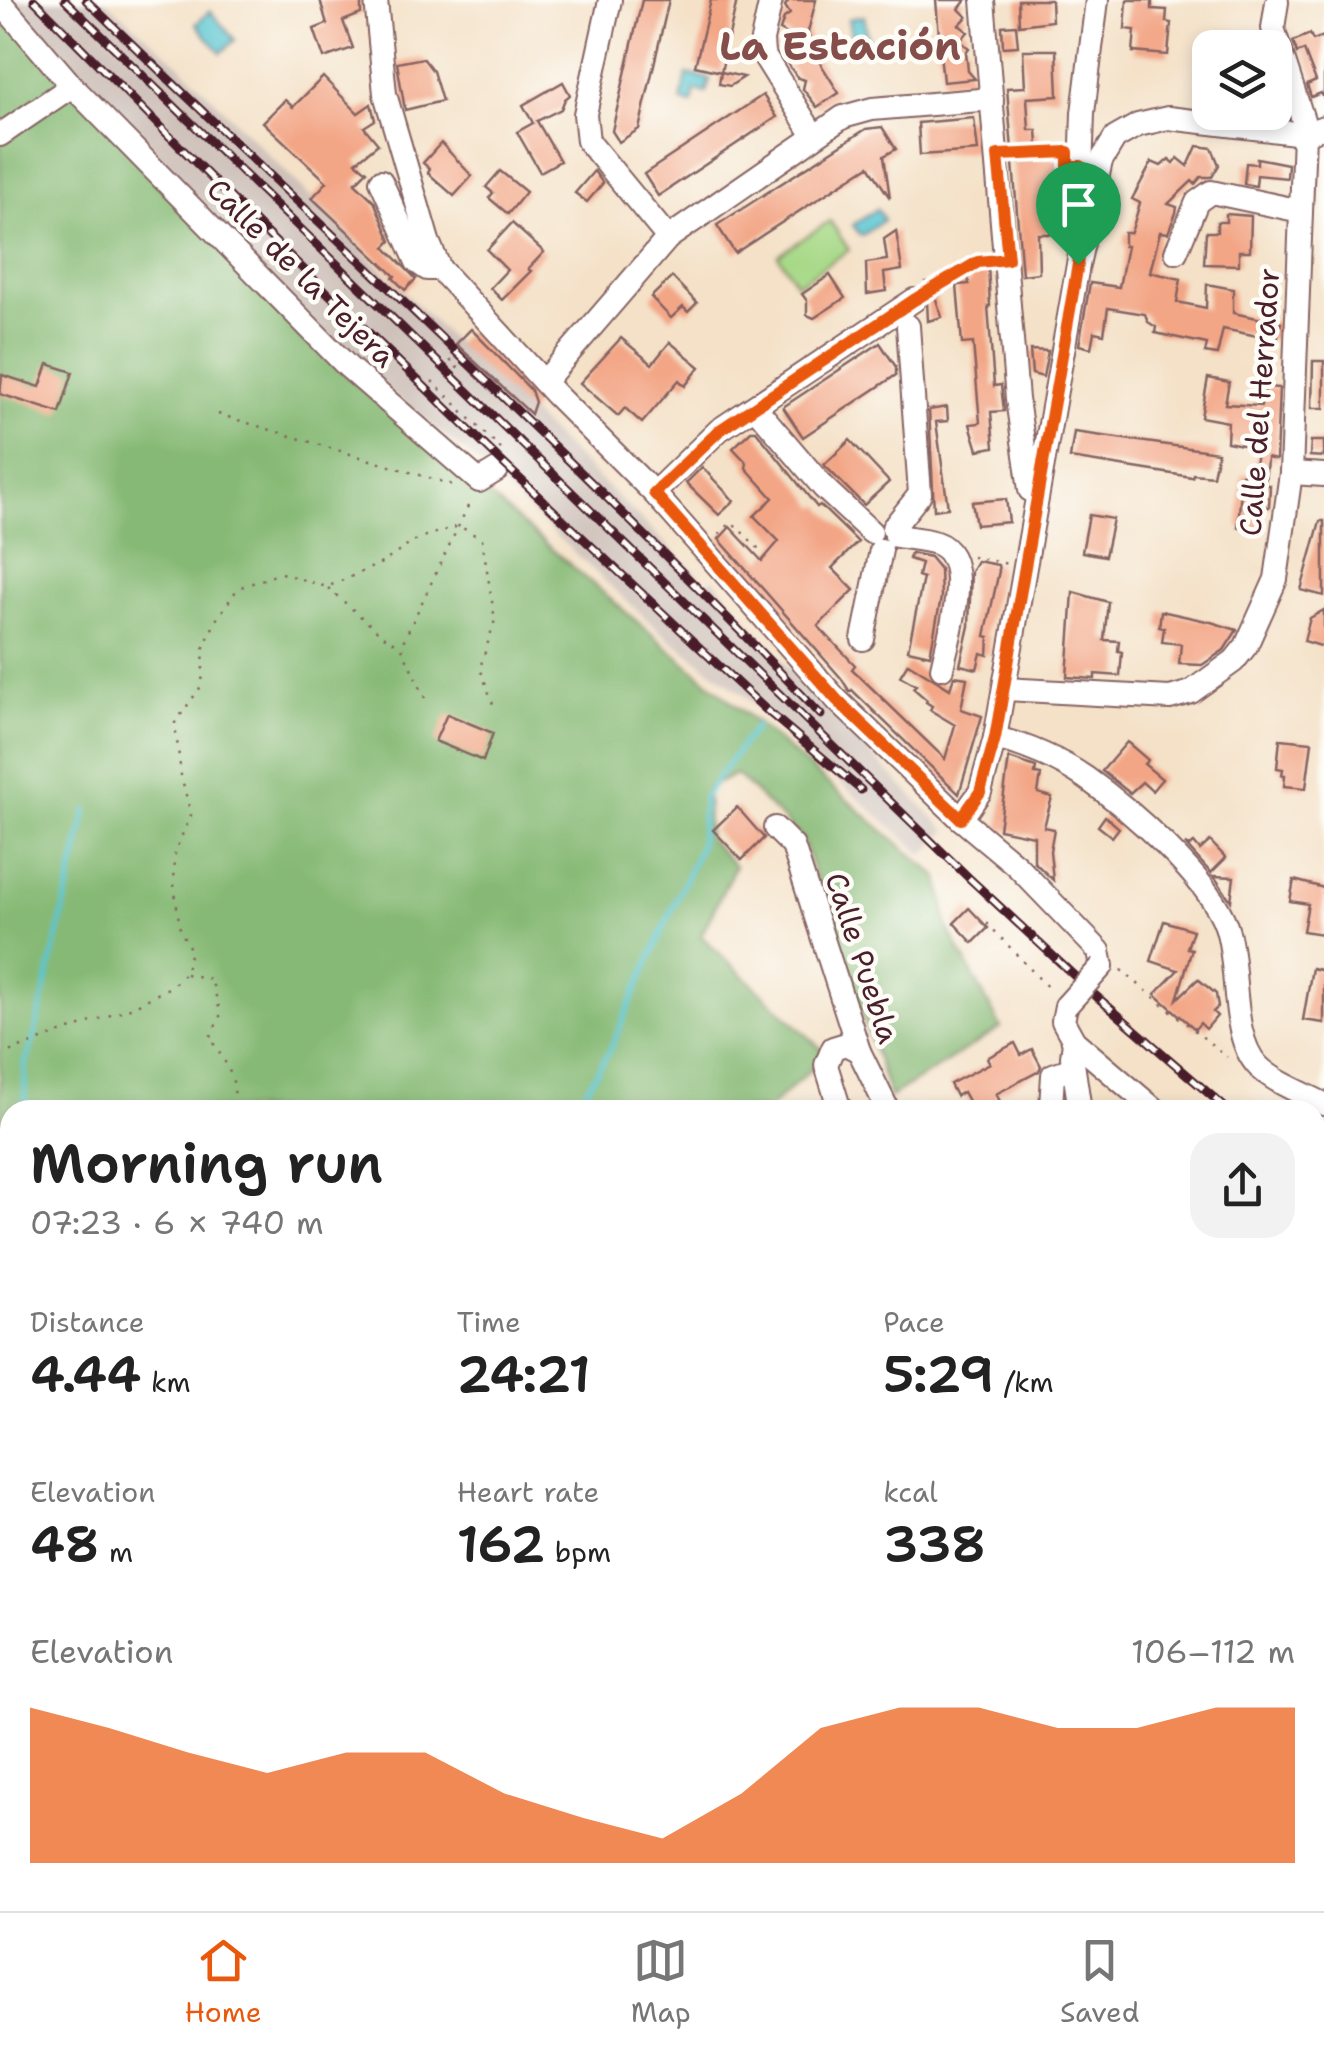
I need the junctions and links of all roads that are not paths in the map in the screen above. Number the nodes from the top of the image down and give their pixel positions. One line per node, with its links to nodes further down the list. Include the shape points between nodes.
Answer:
1 (376, 0): 20 (street, via 385,94)
2 (610, 0): 17 (street, via 584,129)
3 (771, 0): 13 (street, via 764,54)
4 (983, 0): 9 (street)
5 (1097, 0): 10 (street)
6 (0, 2): 8 (street, Calle de la Tejera)
7 (1277, 2): 11 (street, Calle del Herrador, via 1273,28 1302,120)
8 (72, 86): 12 (street); 27 (street, Calle de la Tejera, via 348,367)
9 (992, 99): 13 (street, via 856,112); 24 (street)
10 (1083, 113): 14 (street); 19 (street)
11 (1314, 131): 14 (street, via 1168,118); 16 (street, Calle del Herrador)
12 (0, 135)
13 (814, 136): 17 (street)
14 (1114, 138): 19 (street, via 1101,161)
15 (381, 181): 20 (street, via 417,262)
16 (1301, 211): 18 (street, via 1211,192 1196,202); 28 (street, Calle del Herrador)
17 (668, 238): 23 (street)
18 (1176, 252)
19 (1078, 264): 26 (street)
20 (440, 268): 23 (street)
21 (914, 300): 25 (street)
22 (908, 326): 32 (street, via 920,494)
23 (544, 382): 30 (street)
24 (1017, 400): 26 (street, via 1028,411); 31 (street)
25 (756, 407): 30 (street, via 720,430); 32 (street, via 824,488)
26 (1052, 409): 31 (street)
27 (492, 472)
28 (1290, 473): 29 (street); 35 (street, Calle del Herrador, via 1276,579 1246,646 1210,680 1170,698)
29 (1324, 475)
30 (654, 493): 37 (street, via 837,700)
31 (1033, 513): 35 (street)
32 (885, 537): 33 (street); 34 (street, via 938,544 950,553 958,586)
33 (863, 639)
34 (942, 668)
35 (1004, 690): 36 (street)
36 (995, 738): 37 (street, via 980,792); 47 (street, via 1084,777 1202,884 1233,951 1248,1051 1257,1066)
37 (961, 819): 39 (street, bridge, via 1099,950 1102,966 1066,1006 1062,1022)
38 (775, 828): 40 (street, Calle Puebla, via 793,846)
39 (1074, 1042): 41 (street); 46 (street)
40 (859, 1051): 42 (street, via 846,1044 833,1048 826,1065); 43 (street, Calle Puebla)
41 (1073, 1068): 44 (street, via 1053,1075); 45 (street)
42 (837, 1100)
43 (883, 1100)
44 (1051, 1100)
45 (1078, 1100)
46 (1143, 1100)
47 (1316, 1100)

